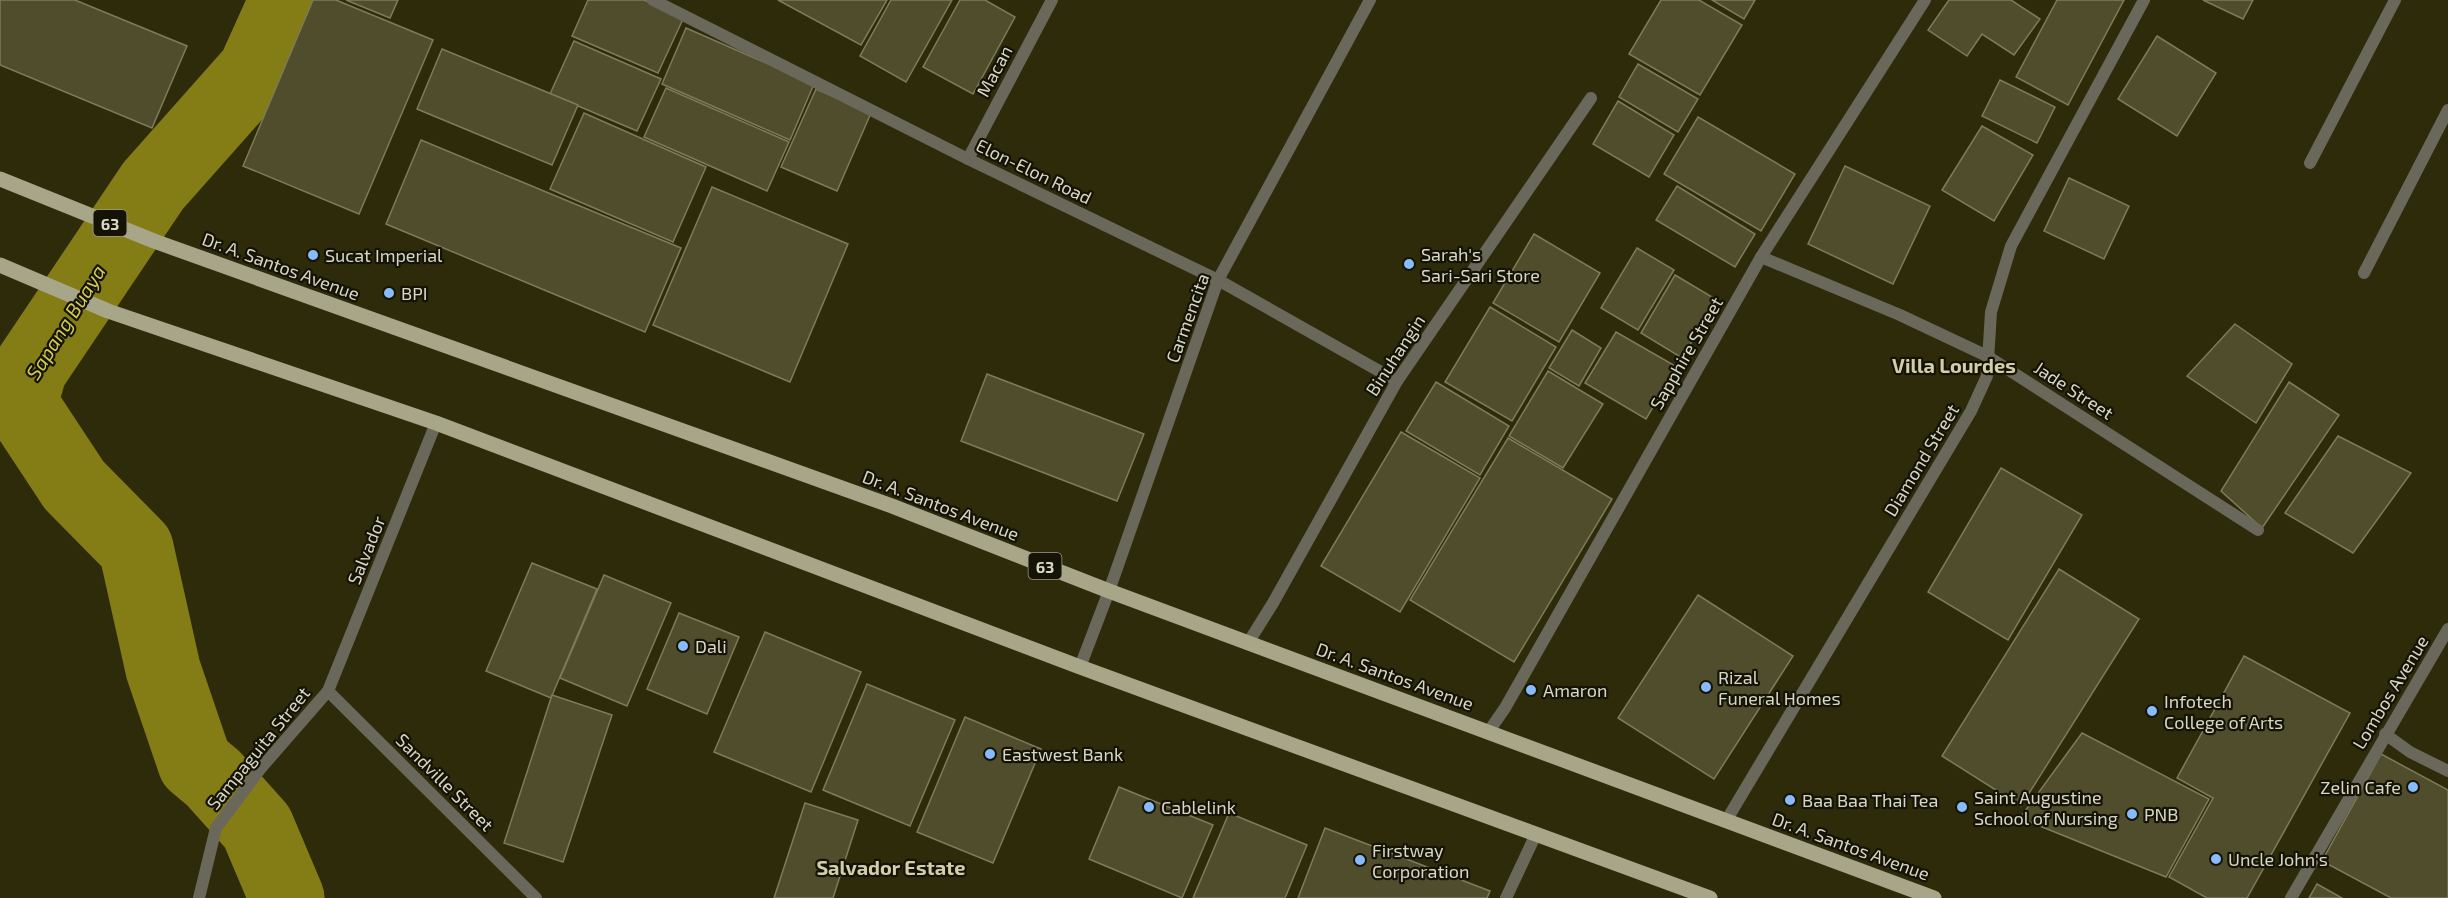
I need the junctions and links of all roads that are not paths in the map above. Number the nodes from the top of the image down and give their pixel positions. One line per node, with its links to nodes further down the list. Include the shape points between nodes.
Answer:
1 (653, 0): 9 (street, Elon-Elon Road)
2 (1052, 0): 9 (street, Macan)
3 (1370, 0): 15 (street, Carmencita)
4 (1925, 0): 12 (street, Sapphire Street)
5 (2144, 0): 16 (street, Diamond Street, via 2011,246 1991,312)
6 (2395, 0): 10 (street)
7 (1591, 98): 17 (street, Binuhangin)
8 (2448, 110): 14 (street)
9 (968, 159): 15 (street, Elon-Elon Road)
10 (2310, 163)
11 (0, 179): 20 (main road, Dr. A. Santos Avenue / 63, via 154,241 892,506)
12 (1761, 257): 16 (street, Jade Street); 25 (street, Sapphire Street, via 1505,708)
13 (0, 265): 18 (main road, via 108,311)
14 (2364, 273)
15 (1218, 280): 17 (street, Elon-Elon Road); 20 (street, Carmencita)
16 (1987, 356): 19 (street, Jade Street); 28 (street, Diamond Street, via 1987,376 1971,411)
17 (1397, 381): 22 (street, Binuhangin)
18 (436, 423): 23 (main road); 24 (street, Salvador)
19 (2258, 530)
20 (1109, 591): 22 (main road, Dr. A. Santos Avenue / 63); 23 (street, Carmencita)
21 (2448, 629): 26 (street, Lombos Avenue)
22 (1248, 643): 25 (main road, Dr. A. Santos Avenue / 63)
23 (1080, 667): 29 (main road)
24 (328, 691): 30 (street, Sampaguita Street, via 261,768 216,828); 31 (street, Sandville Street)
25 (1488, 731): 28 (main road, Dr. A. Santos Avenue / 63)
26 (2385, 734): 27 (street); 35 (street, Lombos Avenue)
27 (2448, 771)
28 (1726, 821): 34 (main road, Dr. A. Santos Avenue / 63)
29 (1536, 834): 32 (street); 33 (main road)
30 (199, 898)
31 (536, 898)
32 (1506, 898)
33 (1710, 898)
34 (1934, 898)
35 (2291, 898)

